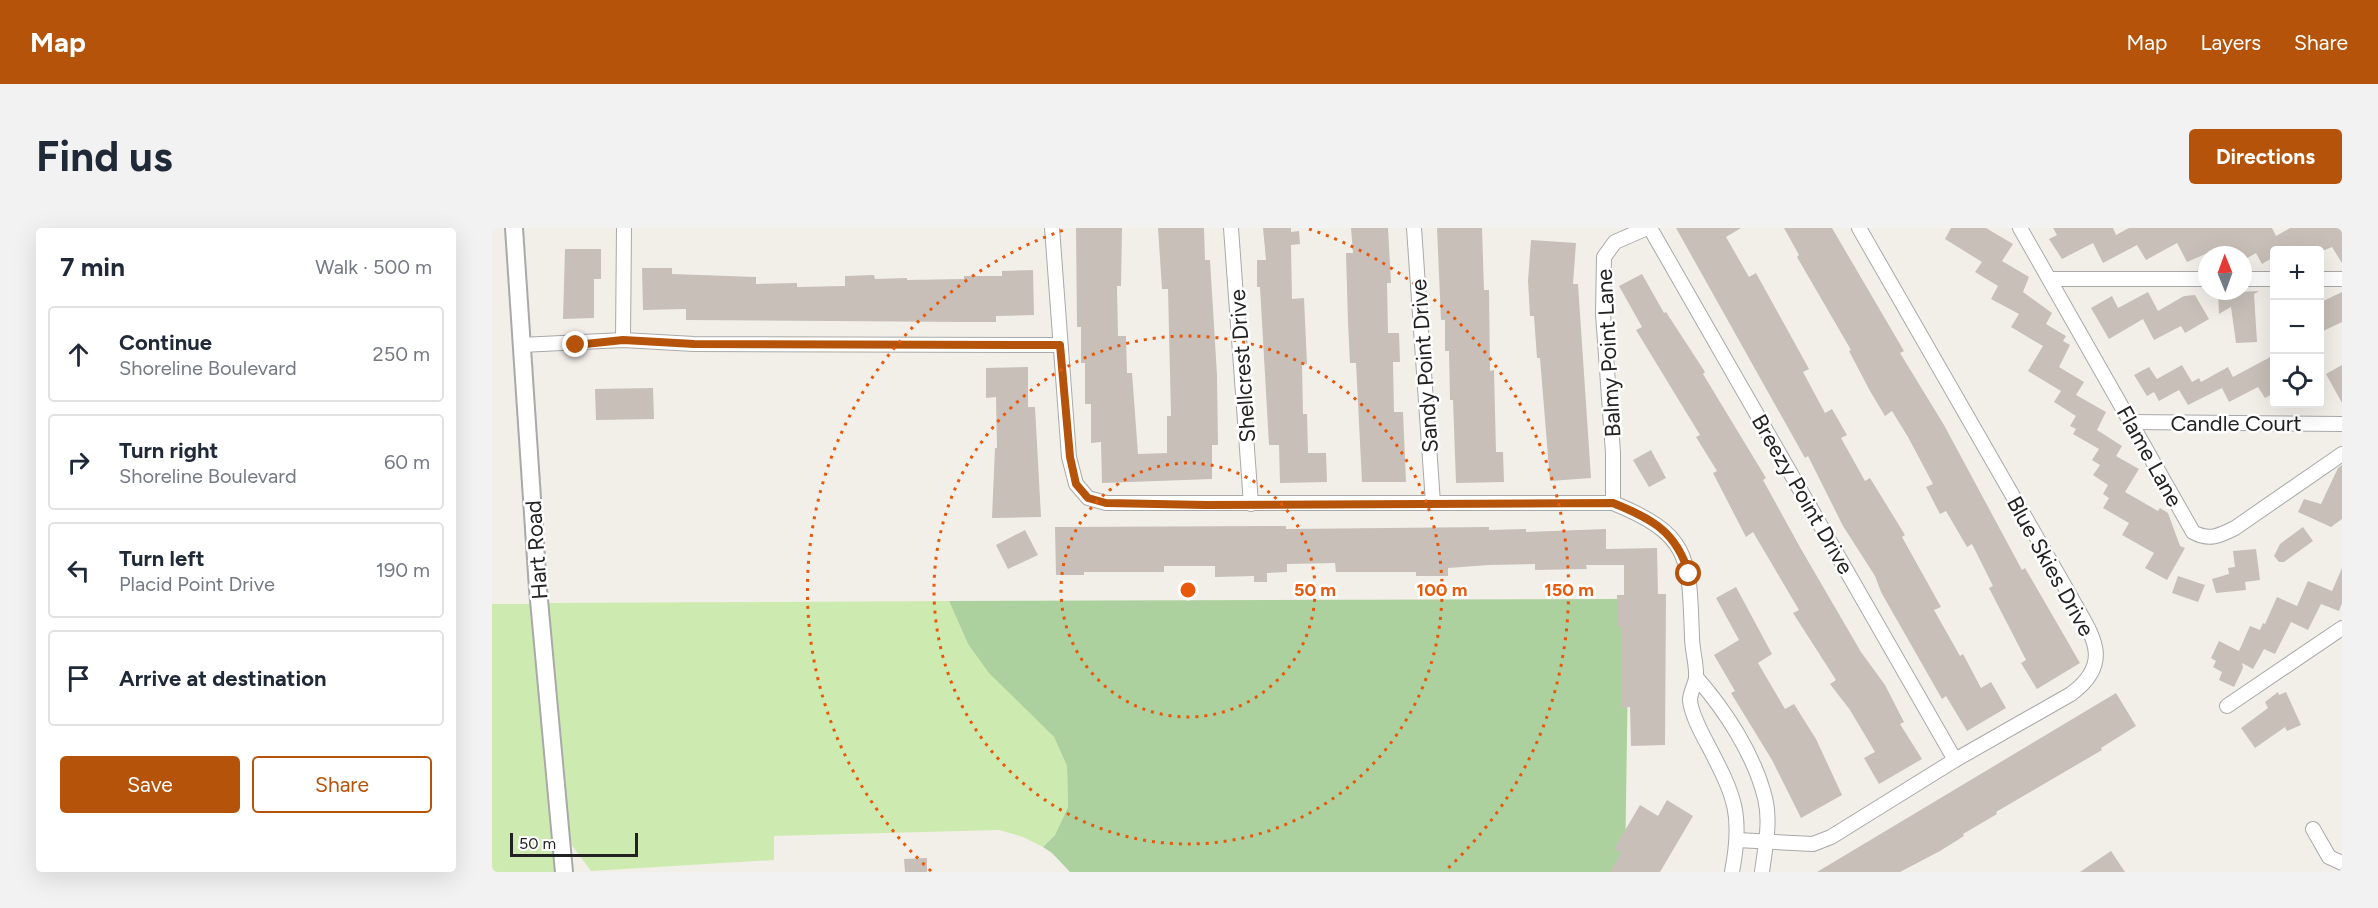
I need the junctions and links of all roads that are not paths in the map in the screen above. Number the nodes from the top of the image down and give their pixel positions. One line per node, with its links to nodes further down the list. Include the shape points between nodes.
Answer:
1 (514, 228): 16 (street, Hart Road)
2 (624, 228): 15 (street)
3 (1052, 228): 17 (street)
4 (1231, 228): 23 (street, Shellcrest Drive)
5 (1414, 228): 21 (street, Sandy Point Drive)
6 (1649, 228): 22 (street, Balmy Point Lane, via 1615,242 1604,257 1603,314); 27 (street, Breezy Point Drive)
7 (1859, 228): 27 (street, Blue Skies Drive, via 2096,646 2096,665 2087,682)
8 (2020, 228): 9 (street, Flame Lane)
9 (2051, 279): 10 (street); 18 (street, Flame Lane)
10 (2198, 279)
11 (2252, 279): 12 (street)
12 (2270, 279)
13 (2324, 279): 14 (street)
14 (2342, 279)
15 (623, 340): 16 (street); 17 (street, via 694,344)
16 (521, 345): 32 (street, Hart Road)
17 (1060, 345): 23 (street, via 1070,457 1076,484 1088,498 1106,503)
18 (2131, 422): 19 (street, Candle Court); 20 (street, Flame Lane, via 2193,532 2205,538 2218,537 2235,528)
19 (2342, 424)
20 (2342, 454)
21 (1433, 503): 22 (street); 23 (street)
22 (1613, 503): 25 (street, via 1642,514 1659,526 1683,554 1692,595)
23 (1251, 504)
24 (2342, 628): 26 (street)
25 (1696, 677): 29 (street, via 1690,700 1702,734 1732,790); 30 (street, via 1716,700 1749,757 1765,798)
26 (2227, 706)
27 (1955, 760): 30 (street, Blue Skies Drive, via 1831,837 1813,844)
28 (2313, 829): 31 (street, via 2329,856)
29 (1737, 840): 30 (street, Blue Skies Drive); 33 (street)
30 (1766, 842): 34 (street)
31 (2342, 863)
32 (564, 872)
33 (1732, 872)
34 (1762, 872)

